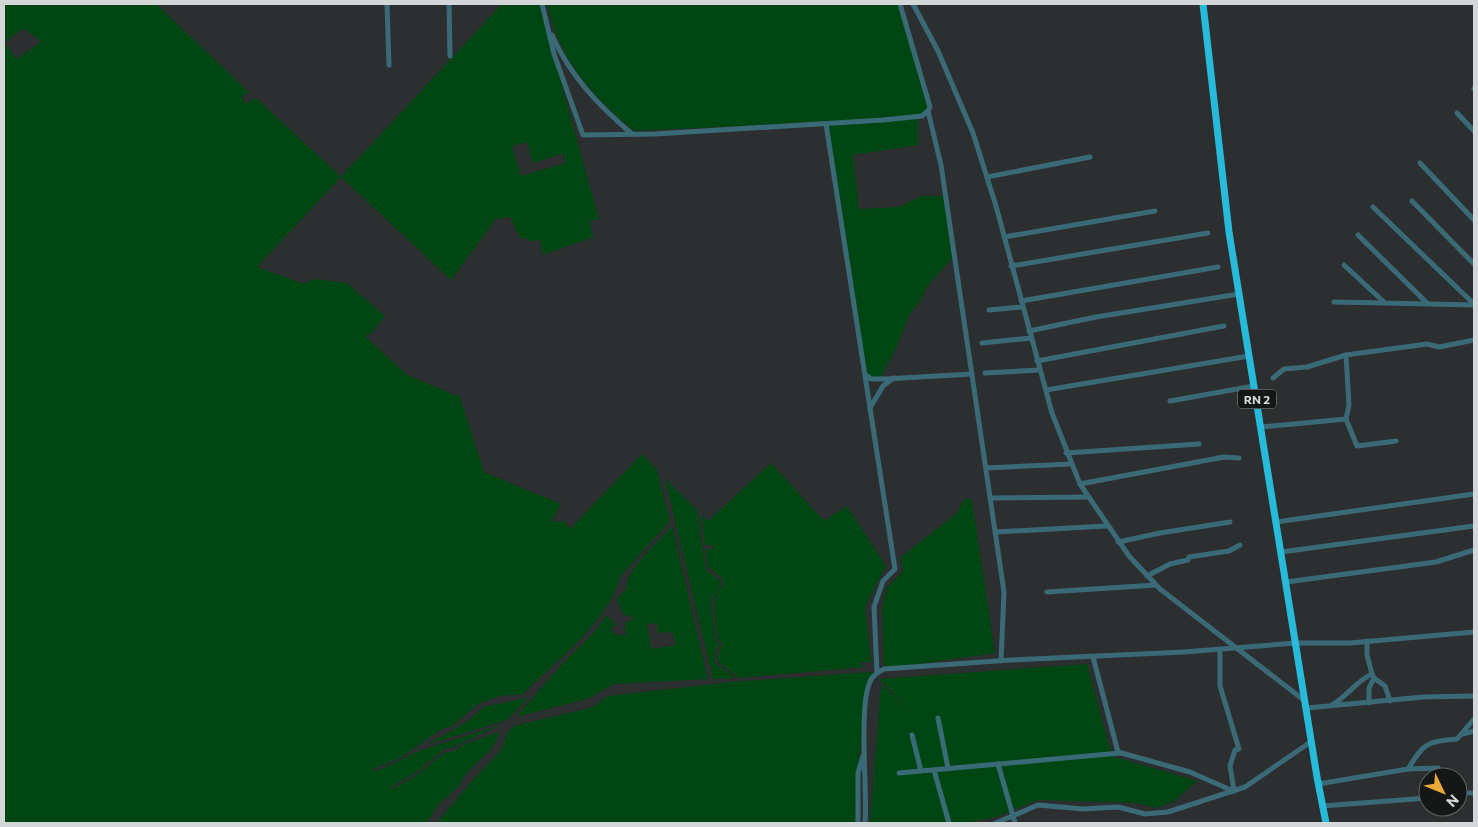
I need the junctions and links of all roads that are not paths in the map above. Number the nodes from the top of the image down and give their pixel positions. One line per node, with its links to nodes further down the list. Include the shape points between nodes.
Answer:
1 (387, 4): 9 (street)
2 (449, 4): 8 (street)
3 (542, 4): 7 (street)
4 (900, 4): 10 (street, via 930,107)
5 (913, 4): 17 (street, via 954,84)
6 (1203, 4): 29 (highway, RN 2)
7 (545, 16): 14 (street, via 563,61 605,112); 14 (street, via 554,54 583,135)
8 (450, 56)
9 (390, 65)
10 (928, 111): 12 (street, via 922,116); 47 (street, via 941,165)
11 (1457, 112): 13 (street)
12 (826, 124): 14 (street); 48 (street)
13 (1474, 131)
14 (632, 134)
15 (1090, 157): 17 (street)
16 (1420, 163): 21 (street)
17 (986, 177): 24 (street)
18 (1412, 201): 25 (street)
19 (1373, 207): 34 (street)
20 (1155, 211): 24 (street)
21 (1474, 220)
22 (1208, 233): 27 (street)
23 (1358, 235): 33 (street)
24 (1004, 237): 27 (street)
25 (1474, 264)
26 (1344, 265): 32 (street)
27 (1011, 266): 30 (street)
28 (1218, 267): 30 (street)
29 (1239, 294): 38 (street); 43 (highway, RN 2)
30 (1021, 300): 35 (street)
31 (1334, 302): 32 (street)
32 (1385, 303): 33 (street)
33 (1428, 303): 34 (street)
34 (1474, 304)
35 (1022, 307): 36 (street); 38 (street)
36 (989, 310)
37 (1224, 326): 44 (street)
38 (1029, 331): 39 (street)
39 (1031, 338): 41 (street); 44 (street)
40 (1474, 340): 42 (street, via 1439,347 1427,344)
41 (982, 343)
42 (1346, 355): 50 (street, via 1307,368 1284,369); 55 (street, via 1350,405)
43 (1249, 356): 51 (highway, RN 2); 52 (street)
44 (1037, 361): 45 (street)
45 (1040, 370): 46 (street); 52 (street)
46 (985, 373)
47 (972, 374): 49 (street); 62 (street)
48 (866, 375): 49 (street, via 872,379); 54 (street)
49 (894, 378): 54 (street, via 883,386)
50 (1273, 378)
51 (1254, 386): 53 (street); 56 (highway, RN 2)
52 (1046, 390): 59 (street)
53 (1170, 401)
54 (870, 408): 87 (street, via 895,569 884,580 874,607)
55 (1346, 419): 56 (street); 57 (street, via 1357,446)
56 (1261, 427): 68 (highway, RN 2)
57 (1396, 441)
58 (1199, 444): 59 (street)
59 (1066, 453): 61 (street)
60 (1239, 458): 63 (street, via 1224,457)
61 (1070, 464): 62 (street); 63 (street)
62 (986, 468): 66 (street)
63 (1080, 484): 65 (street)
64 (1474, 494): 68 (street)
65 (1088, 497): 66 (street); 69 (street)
66 (991, 498): 71 (street)
67 (1230, 522): 72 (street)
68 (1276, 522): 75 (highway, RN 2)
69 (1106, 526): 71 (street); 72 (street)
70 (1474, 526): 75 (street)
71 (996, 532): 86 (street, via 1004,592)
72 (1118, 542): 76 (street)
73 (1240, 545): 76 (street, via 1230,551 1189,557)
74 (1474, 550): 77 (street, via 1436,562)
75 (1281, 552): 77 (highway, RN 2)
76 (1147, 576): 78 (street)
77 (1286, 582): 82 (highway, RN 2)
78 (1156, 586): 79 (street); 83 (street)
79 (1047, 592)
80 (1474, 632): 81 (street)
81 (1367, 642): 82 (street); 88 (street)
82 (1296, 643): 83 (street); 92 (highway, RN 2)
83 (1235, 648): 84 (street); 92 (street)
84 (1220, 649): 85 (street); 110 (street, via 1220,686 1239,749 1235,750 1230,766)
85 (1093, 658): 86 (street); 101 (street)
86 (1001, 661): 87 (street, via 894,667)
87 (877, 673): 100 (street, via 868,690)
88 (1373, 676): 90 (street, via 1386,686); 91 (street); 93 (street, via 1364,677 1345,698)
89 (1474, 696): 90 (street)
90 (1390, 701): 91 (street)
91 (1369, 704): 93 (street)
92 (1306, 705): 93 (street); 99 (highway, RN 2)
93 (1330, 706)
94 (938, 718): 103 (street)
95 (1474, 719): 97 (street)
96 (1474, 731): 97 (street)
97 (1461, 734): 104 (street, via 1457,739 1432,741 1423,747)
98 (912, 735): 107 (street)
99 (1312, 742): 109 (highway, RN 2); 110 (street, via 1255,781)
100 (864, 754): 114 (street, via 858,773); 115 (street)
101 (1120, 754): 102 (street); 110 (street, via 1190,772)
102 (998, 764): 103 (street); 113 (street)
103 (948, 768): 106 (street)
104 (1408, 769): 105 (street); 109 (street)
105 (1418, 769)
106 (934, 770): 107 (street); 116 (street)
107 (921, 771): 108 (street)
108 (899, 774)
109 (1318, 784): 112 (highway, RN 2)
110 (1234, 791): 113 (street, via 1157,814 1118,807 1038,806)
111 (1418, 799): 112 (street)
112 (1322, 806): 119 (highway, RN 2)
113 (1013, 815): 117 (street); 118 (street)
114 (858, 823)
115 (865, 823)
116 (949, 823)
117 (996, 823)
118 (1015, 823)
119 (1326, 823)

